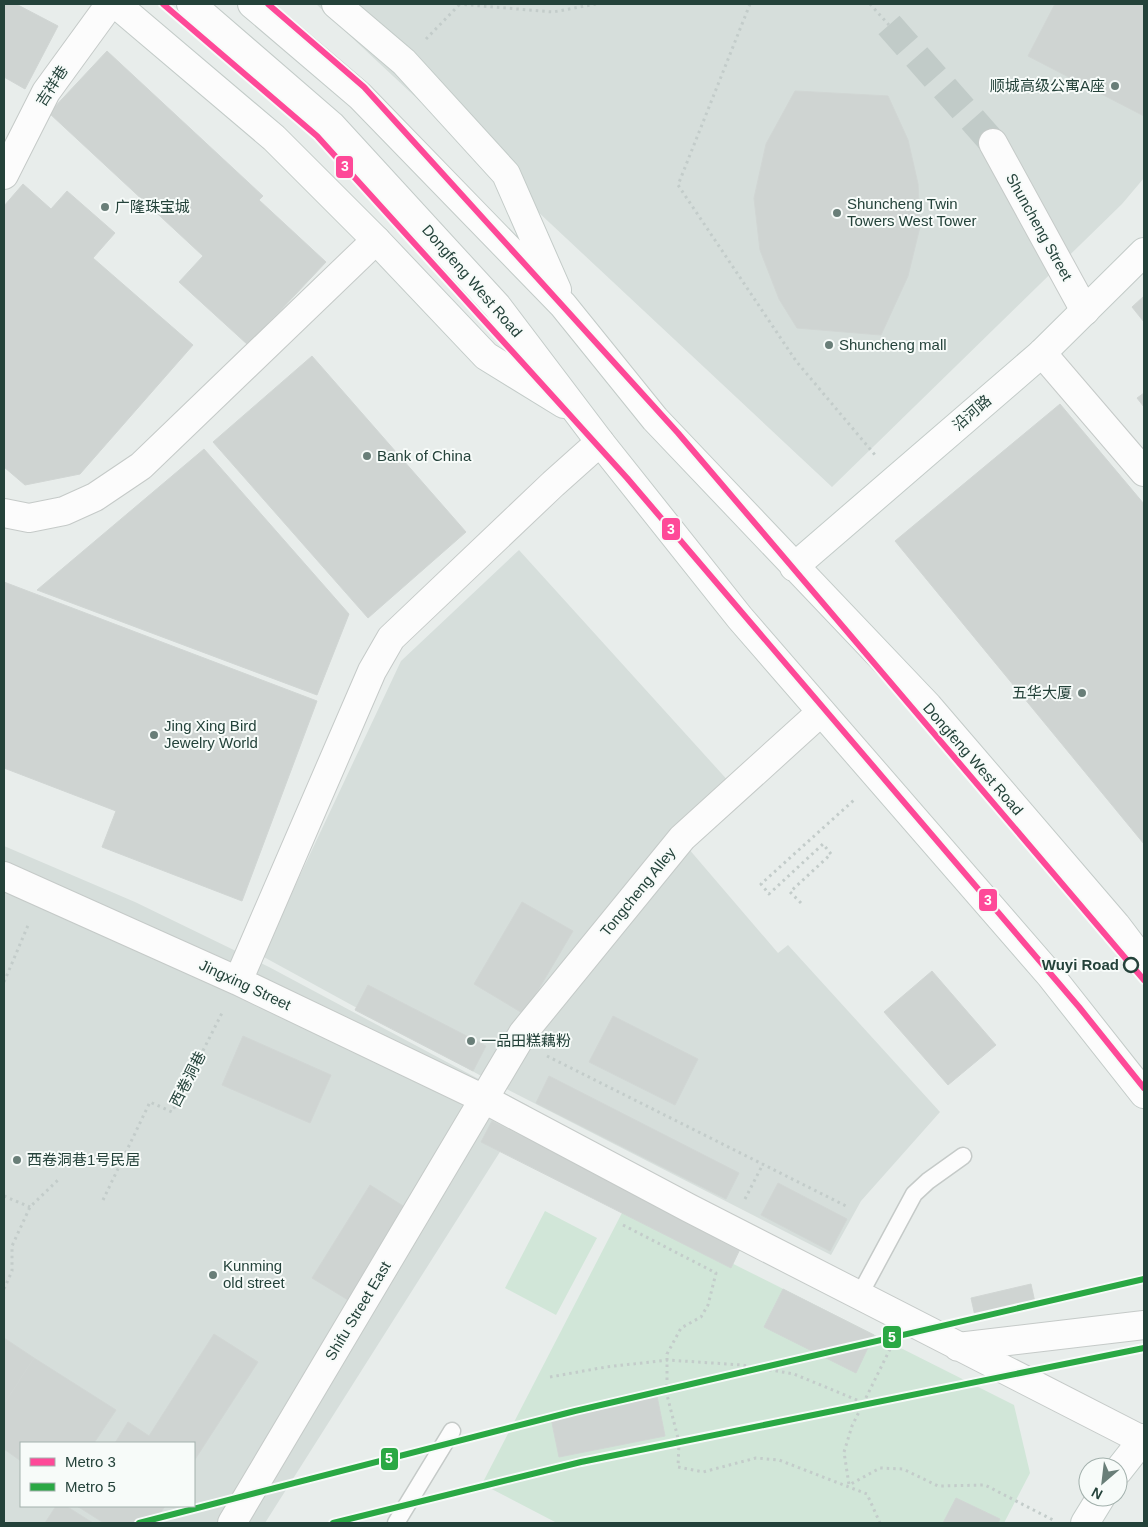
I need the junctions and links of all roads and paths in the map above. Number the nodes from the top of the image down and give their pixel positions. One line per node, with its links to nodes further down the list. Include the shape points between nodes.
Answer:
1 (110, 4): 13 (street, 吉祥巷, via 46,92)
2 (116, 4): 14 (street, via 274,138)
3 (191, 4): 19 (street, Dongfeng West Road, via 331,125 497,306)
4 (252, 4): 16 (street, Dongfeng West Road, via 360,96)
5 (336, 4): 11 (street)
6 (458, 4): 7 (path, via 553,12); 11 (path)
7 (596, 4)
8 (750, 4): 22 (path, via 678,185 796,361)
9 (870, 4): 10 (path)
10 (889, 25)
11 (404, 62): 16 (street, via 506,174)
12 (993, 143): 17 (street, Shuncheng Street)
13 (4, 175)
14 (376, 240): 19 (street, via 486,356); 23 (street, via 141,466 94,497 64,511 28,518)
15 (1144, 252): 17 (street, 沿河路)
16 (563, 305): 24 (street, Dongfeng West Road, via 655,419)
17 (1085, 311): 18 (street, 沿河路)
18 (1042, 353): 21 (street); 22 (street, 沿河路)
19 (576, 411): 20 (street, Dongfeng West Road)
20 (600, 442): 25 (street, Dongfeng West Road, via 740,618); 31 (street, via 391,638 372,671)
21 (1144, 472)
22 (896, 480): 24 (street, 沿河路)
23 (4, 513)
24 (794, 567): 30 (street, Dongfeng West Road, via 928,706)
25 (821, 712): 26 (street, Dongfeng West Road); 33 (street, Tongcheng Alley, via 682,838)
26 (879, 778): 29 (path, via 761,884 770,894 823,844 830,854 790,892); 34 (street, Dongfeng West Road, via 1050,975)
27 (4, 876): 28 (street, Jingxing Street)
28 (42, 893): 31 (street, Jingxing Street); 32 (path)
29 (801, 903)
30 (1144, 962)
31 (238, 981): 35 (street, Jingxing Street); 40 (path, 西卷洞巷, via 172,1112 150,1102)
32 (4, 982)
33 (517, 1041): 35 (street, Tongcheng Alley); 37 (path)
34 (1144, 1094)
35 (484, 1099): 46 (street, Jingxing Street); 58 (street, Shifu Street East)
36 (963, 1156): 46 (lane, via 914,1194)
37 (763, 1164): 41 (path); 42 (path)
38 (60, 1178): 43 (path)
39 (4, 1196): 43 (path)
40 (103, 1200)
41 (743, 1202)
42 (846, 1206)
43 (30, 1208): 45 (path, via 12,1246 12,1271)
44 (623, 1225): 50 (path, via 716,1272 708,1305 701,1317 681,1328 667,1354)
45 (4, 1289)
46 (859, 1296): 47 (street, Jingxing Street)
47 (905, 1319): 49 (street, Jingxing Street); 52 (path)
48 (1144, 1325): 49 (street)
49 (958, 1347): 54 (street, Jingxing Street)
50 (668, 1360): 51 (path); 52 (path, via 742,1365 794,1374); 56 (path, via 667,1395 679,1442 678,1467 703,1472 756,1458 779,1460)
51 (550, 1377)
52 (864, 1403): 56 (path, via 844,1452)
53 (452, 1431): 59 (lane)
54 (1143, 1439): 55 (street)
55 (1128, 1458)
56 (849, 1485): 60 (path, via 867,1494); 61 (path, via 880,1468 903,1469 938,1486 986,1485)
57 (1095, 1507): 62 (street)
58 (232, 1523)
59 (396, 1523)
60 (880, 1523)
61 (1059, 1523)
62 (1085, 1523)

